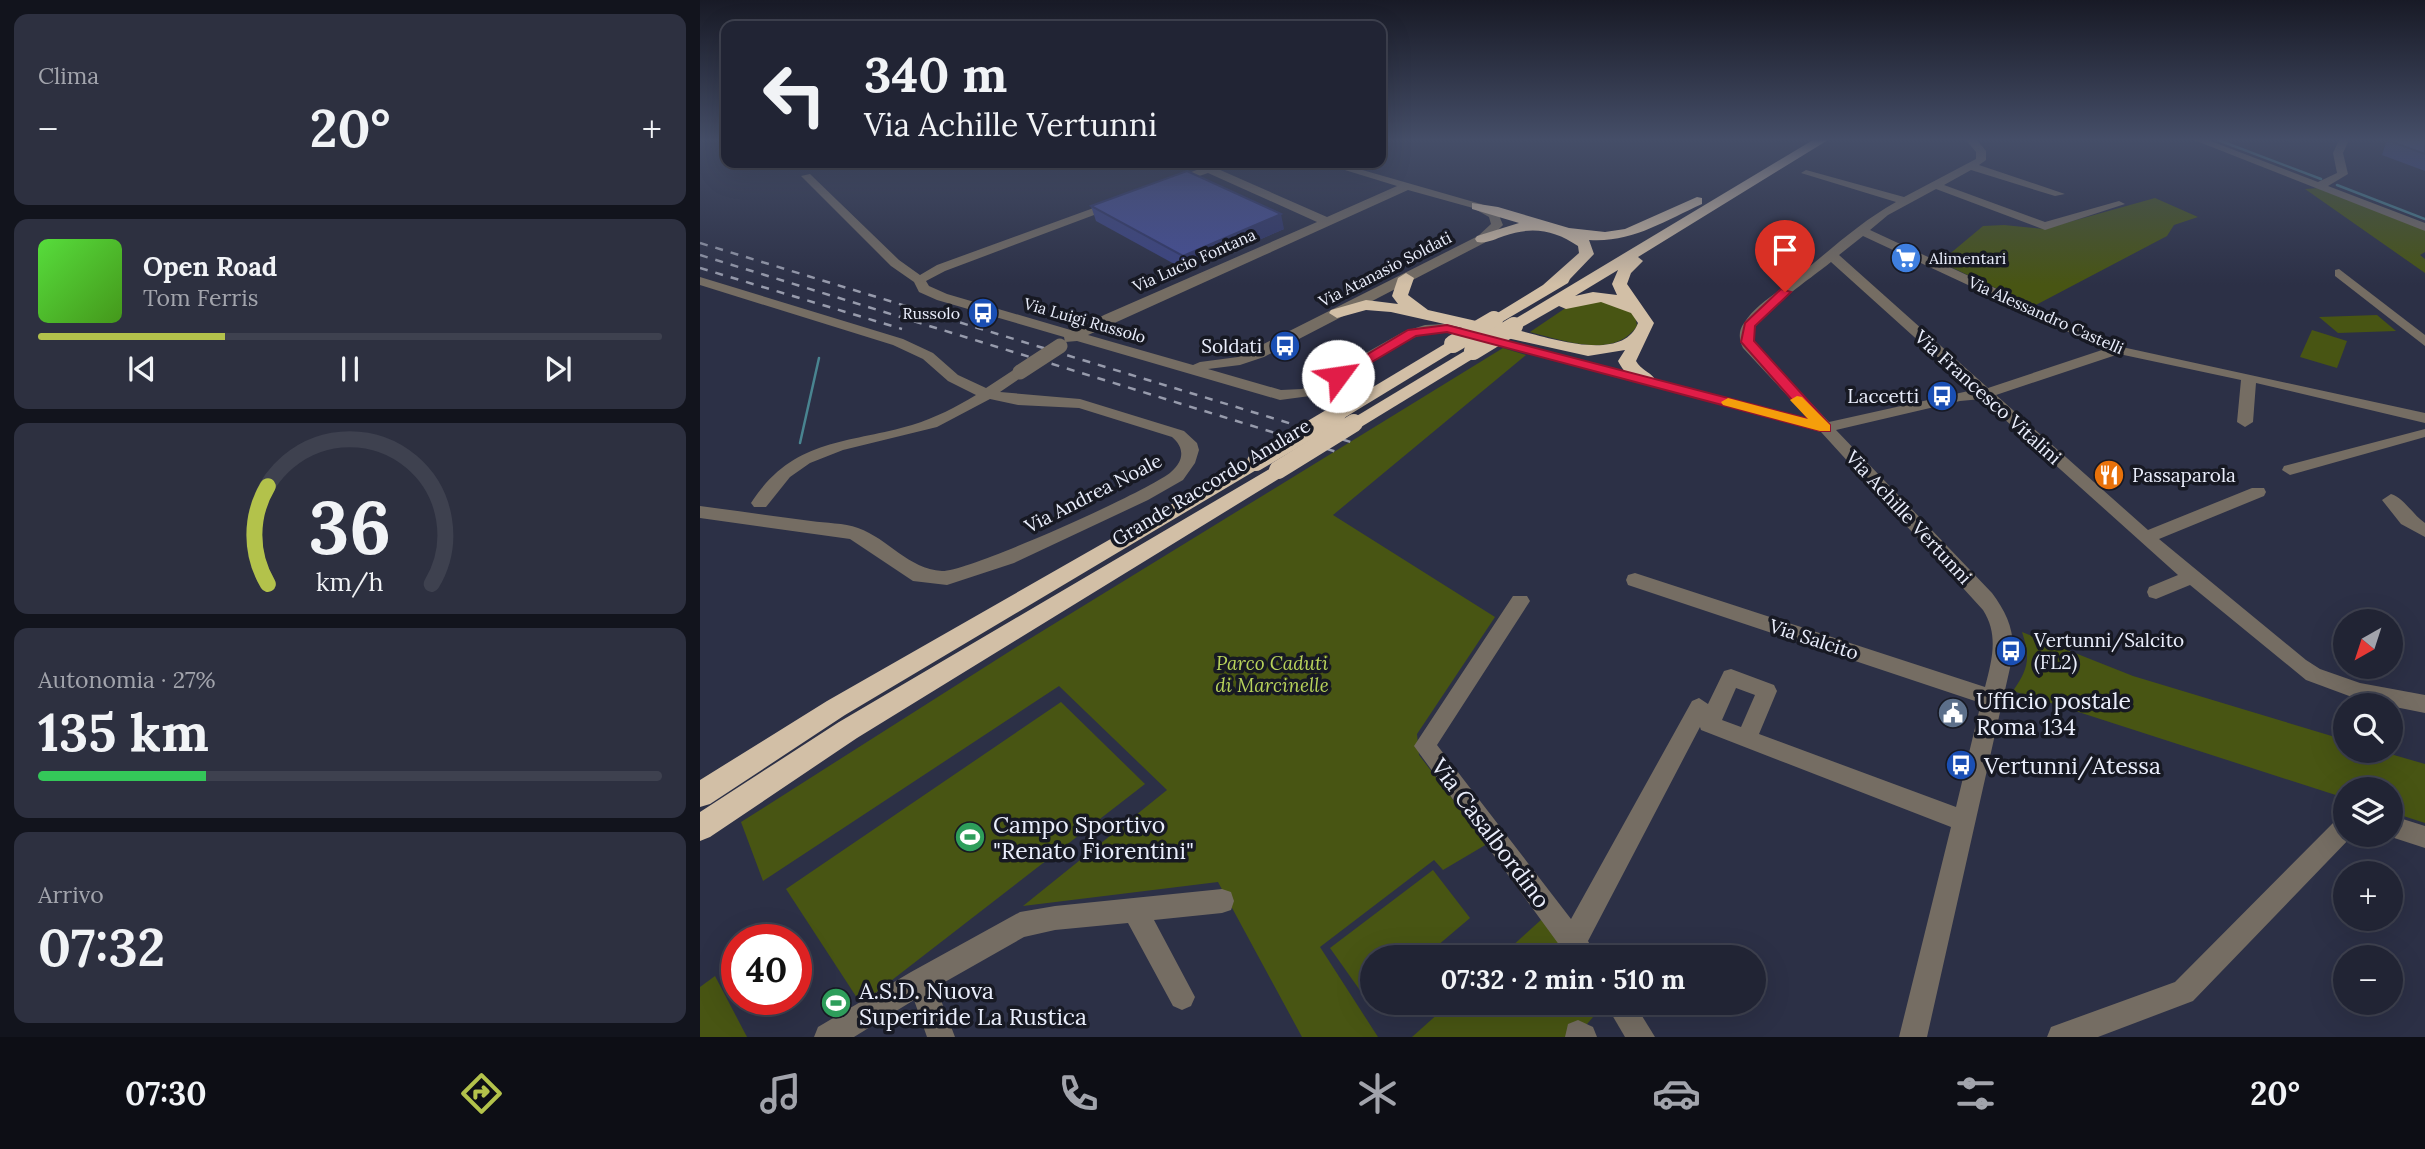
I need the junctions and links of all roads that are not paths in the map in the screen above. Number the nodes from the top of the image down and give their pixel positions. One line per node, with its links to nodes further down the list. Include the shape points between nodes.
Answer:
1 (819, 188): 27 (street, Via Luigi Russolo, via 895,263)
2 (1252, 188): 19 (street)
3 (1401, 188): 19 (street, Via Lucio Fontana)
4 (1415, 188): 18 (street)
5 (1441, 188): 18 (street, via 1464,195)
6 (1718, 188): 15 (highway, Grande Raccordo Anulare)
7 (1743, 188): 20 (highway, Grande Raccordo Anulare)
8 (1860, 188): 16 (street)
9 (1928, 188): 16 (street, Via Achille Vertunni)
10 (1944, 188): 17 (street, via 2045,226)
11 (2041, 188): 13 (street)
12 (2324, 188): 21 (street)
13 (2059, 194)
14 (1124, 201): 27 (street)
15 (1697, 201): 18 (highway, via 1626,234 1608,236); 29 (highway, Grande Raccordo Anulare)
16 (1904, 201): 22 (street, Via Achille Vertunni)
17 (2119, 204)
18 (1473, 205): 23 (street, Via Atanasio Soldati, via 1492,213 1497,221)
19 (1325, 221): 35 (street, Via Lucio Fontana)
20 (1682, 226): 30 (highway, via 1620,273 1621,287); 33 (highway, Grande Raccordo Anulare)
21 (2425, 227)
22 (1861, 232): 24 (street, Via Achille Vertunni); 37 (street, Via Alessandro Castelli)
23 (1482, 239): 26 (street, Via Atanasio Soldati); 29 (highway, via 1515,227 1535,226 1582,240 1587,254)
24 (1831, 255): 44 (street, Via Francesco Vitalini); 48 (street, Via Achille Vertunni, via 1757,317 1746,336 1751,348)
25 (2339, 273): 36 (street)
26 (1406, 278): 31 (street, Via Atanasio Soldati); 32 (highway, via 1402,299)
27 (919, 280): 35 (street, Via Luigi Russolo, via 922,288 936,295)
28 (700, 281): 43 (street, Via Andrea Noale, via 898,342)
29 (1542, 292): 45 (highway, Grande Raccordo Anulare, bridge, via 1453,344)
30 (1637, 310): 33 (highway, via 1613,299 1588,297); 34 (highway, via 1646,323)
31 (1337, 313): 32 (highway, via 1372,305); 38 (street, Via Atanasio Soldati)
32 (1428, 314): 34 (highway, via 1588,351 1623,346)
33 (1518, 324): 45 (highway, Grande Raccordo Anulare, bridge)
34 (1644, 330): 41 (highway, via 1627,361 1633,372)
35 (1074, 336): 39 (street, Via Luigi Russolo); 43 (street, Via Lucio Fontana, bridge)
36 (2425, 342)
37 (2118, 350): 40 (street, Via Alessandro Castelli); 44 (street)
38 (1259, 354): 39 (street, Via Atanasio Soldati, via 1224,365); 42 (street, via 1241,372)
39 (1185, 367): 42 (street, Via Luigi Russolo)
40 (2249, 377): 46 (street); 47 (street, Via Alessandro Castelli, via 2362,402)
41 (1646, 379): 42 (street, Via Luigi Russolo, via 1437,328 1408,335 1305,393 1280,395); 48 (street, Via Luigi Russolo)
42 (1248, 386)
43 (987, 394): 53 (street, via 930,425 814,455 789,470); 54 (street, Via Andrea Noale, via 1107,411 1178,434 1189,443 1190,456 1177,476 1143,496 1008,558 947,578 920,576 854,533)
44 (1971, 397): 48 (street); 56 (street, Via Francesco Vitalini)
45 (1346, 419): 49 (highway, Grande Raccordo Anulare, bridge)
46 (2245, 422)
47 (2424, 428): 50 (street)
48 (1829, 432): 61 (street, Via Achille Vertunni, via 1994,611 2005,640)
49 (1267, 466): 65 (highway, Grande Raccordo Anulare, via 836,708); 67 (highway, Grande Raccordo Anulare)
50 (2290, 470)
51 (2258, 492): 56 (street)
52 (2391, 500): 55 (street, via 2407,520)
53 (760, 503)
54 (700, 512)
55 (2425, 531)
56 (2146, 538): 57 (street, Via Francesco Vitalini)
57 (2192, 577): 59 (street); 62 (street, Via Francesco Vitalini, via 2311,674)
58 (1635, 580): 61 (street, Via Salcito)
59 (2156, 592)
60 (1520, 601): 73 (street, Via Casalbordino, via 1425,746)
61 (1992, 698): 66 (street, Via Achille Vertunni)
62 (2425, 704)
63 (1699, 707): 74 (street)
64 (1746, 739): 66 (street)
65 (700, 795)
66 (1964, 821): 79 (street, Via Achille Vertunni)
67 (700, 828)
68 (2403, 830): 69 (street)
69 (2425, 837)
70 (2333, 839): 80 (street, via 2184,992)
71 (1222, 901): 72 (street)
72 (1135, 910): 75 (street, via 1020,925); 76 (street)
73 (1575, 945)
74 (1581, 945)
75 (920, 981): 77 (street); 78 (street)
76 (1182, 997)
77 (828, 1037)
78 (941, 1037)
79 (1913, 1037)
80 (2060, 1037)

